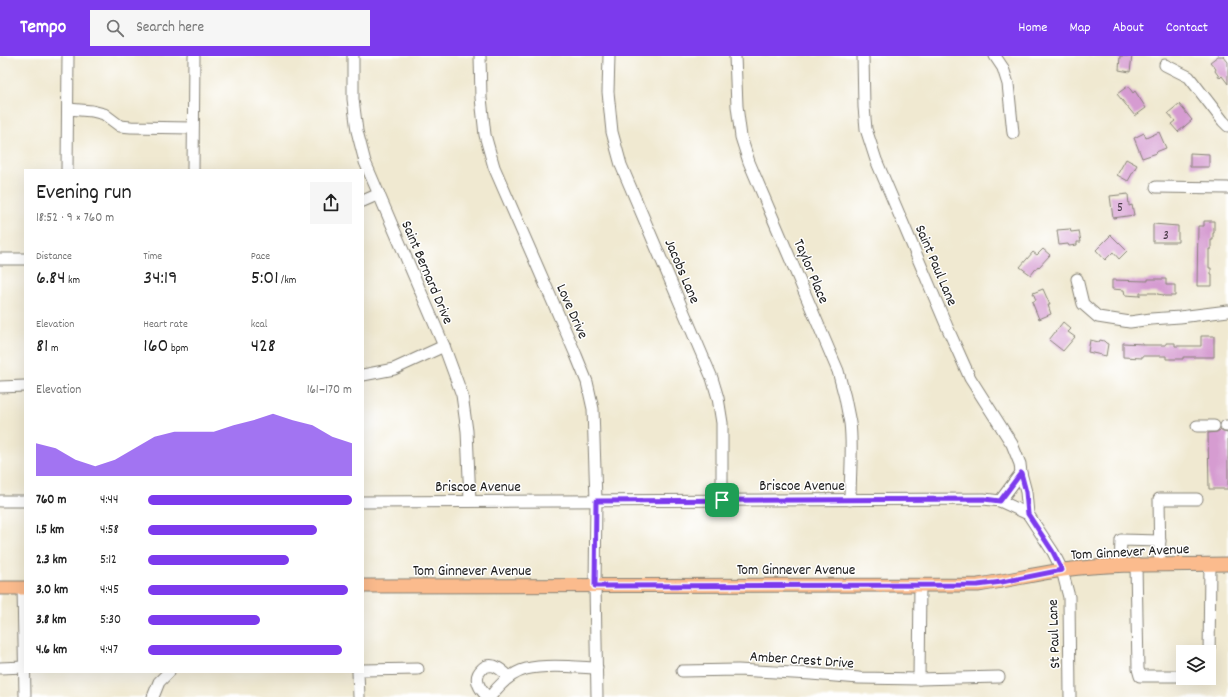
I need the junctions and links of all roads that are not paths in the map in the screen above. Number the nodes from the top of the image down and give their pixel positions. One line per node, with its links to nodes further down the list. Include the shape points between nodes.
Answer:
1 (68, 56): 10 (street)
2 (194, 56): 12 (street)
3 (353, 56): 18 (street, Saint Bernard Drive, via 352,99 358,131 366,162)
4 (480, 56): 37 (street, Love Drive, via 485,135 494,167 587,382 593,409)
5 (609, 56): 32 (street, Jacobs Lane, via 608,92 612,132 621,165 712,378 718,398 722,423)
6 (735, 56): 33 (street, Taylor Place, via 741,137 749,162 838,371 846,400 851,446)
7 (863, 56): 30 (street, Saint Paul Lane, via 866,129 876,160 970,378 1012,444)
8 (995, 56): 13 (street, via 1003,68 1008,84)
9 (1165, 65): 11 (street, via 1189,77)
10 (68, 109): 12 (street, via 104,114 120,126); 14 (street)
11 (1228, 126)
12 (192, 128): 15 (street)
13 (1013, 133)
14 (68, 169)
15 (193, 169)
16 (1156, 187): 17 (street)
17 (1228, 188)
18 (379, 194): 19 (street); 24 (street, Saint Bernard Drive)
19 (364, 201)
20 (0, 259): 21 (street)
21 (24, 259)
22 (1077, 279): 23 (street, via 1083,304 1098,317 1130,322)
23 (1228, 311)
24 (444, 346): 25 (street, via 394,369); 36 (street, Saint Bernard Drive, via 462,395 467,431)
25 (364, 375)
26 (24, 386): 27 (street)
27 (0, 387)
28 (1198, 426): 29 (street)
29 (1214, 426)
30 (1021, 473): 38 (street); 40 (street)
31 (1197, 498): 41 (street, via 1158,499)
32 (722, 500): 33 (street, Briscoe Avenue); 37 (street, Briscoe Avenue)
33 (850, 500): 38 (street, Briscoe Avenue)
34 (0, 501): 35 (street)
35 (24, 501)
36 (470, 501): 37 (street, Briscoe Avenue); 39 (street, Briscoe Avenue)
37 (596, 501): 50 (street, Love Drive)
38 (1000, 501): 40 (street, Briscoe Avenue)
39 (364, 502)
40 (1028, 514): 47 (street)
41 (1160, 541): 45 (street); 46 (street, via 1121,540)
42 (1210, 564): 43 (main road, Tom Ginnever Avenue); 45 (main road, Tom Ginnever Avenue); 53 (street)
43 (1228, 564)
44 (1136, 565): 45 (main road, Tom Ginnever Avenue); 46 (main road, Tom Ginnever Avenue); 63 (street, via 1140,676)
45 (1160, 565)
46 (1120, 566): 47 (main road, Tom Ginnever Avenue)
47 (1062, 570): 48 (main road, Tom Ginnever Avenue, via 978,585); 72 (street, St Paul Lane, via 1069,597)
48 (920, 585): 50 (main road, Tom Ginnever Avenue); 66 (street)
49 (364, 586): 50 (main road, Tom Ginnever Avenue)
50 (595, 586): 56 (street, Love Drive)
51 (0, 588): 52 (main road)
52 (24, 588)
53 (1209, 645)
54 (0, 668): 55 (street)
55 (24, 668)
56 (597, 668): 64 (street, via 542,667 526,669); 71 (street, Love Drive)
57 (418, 669): 58 (street)
58 (364, 670)
59 (682, 670): 66 (street, Amber Crest Drive, via 738,670)
60 (25, 673): 67 (street)
61 (168, 673): 68 (street, via 159,682)
62 (358, 673): 69 (street)
63 (1176, 676)
64 (509, 677): 70 (street); 70 (street, via 493,665 486,666 480,671 478,684)
65 (999, 678): 66 (street, Amber Crest Drive)
66 (919, 679)
67 (25, 697)
68 (153, 697)
69 (359, 697)
70 (489, 697)
71 (598, 697)
72 (1070, 697)

